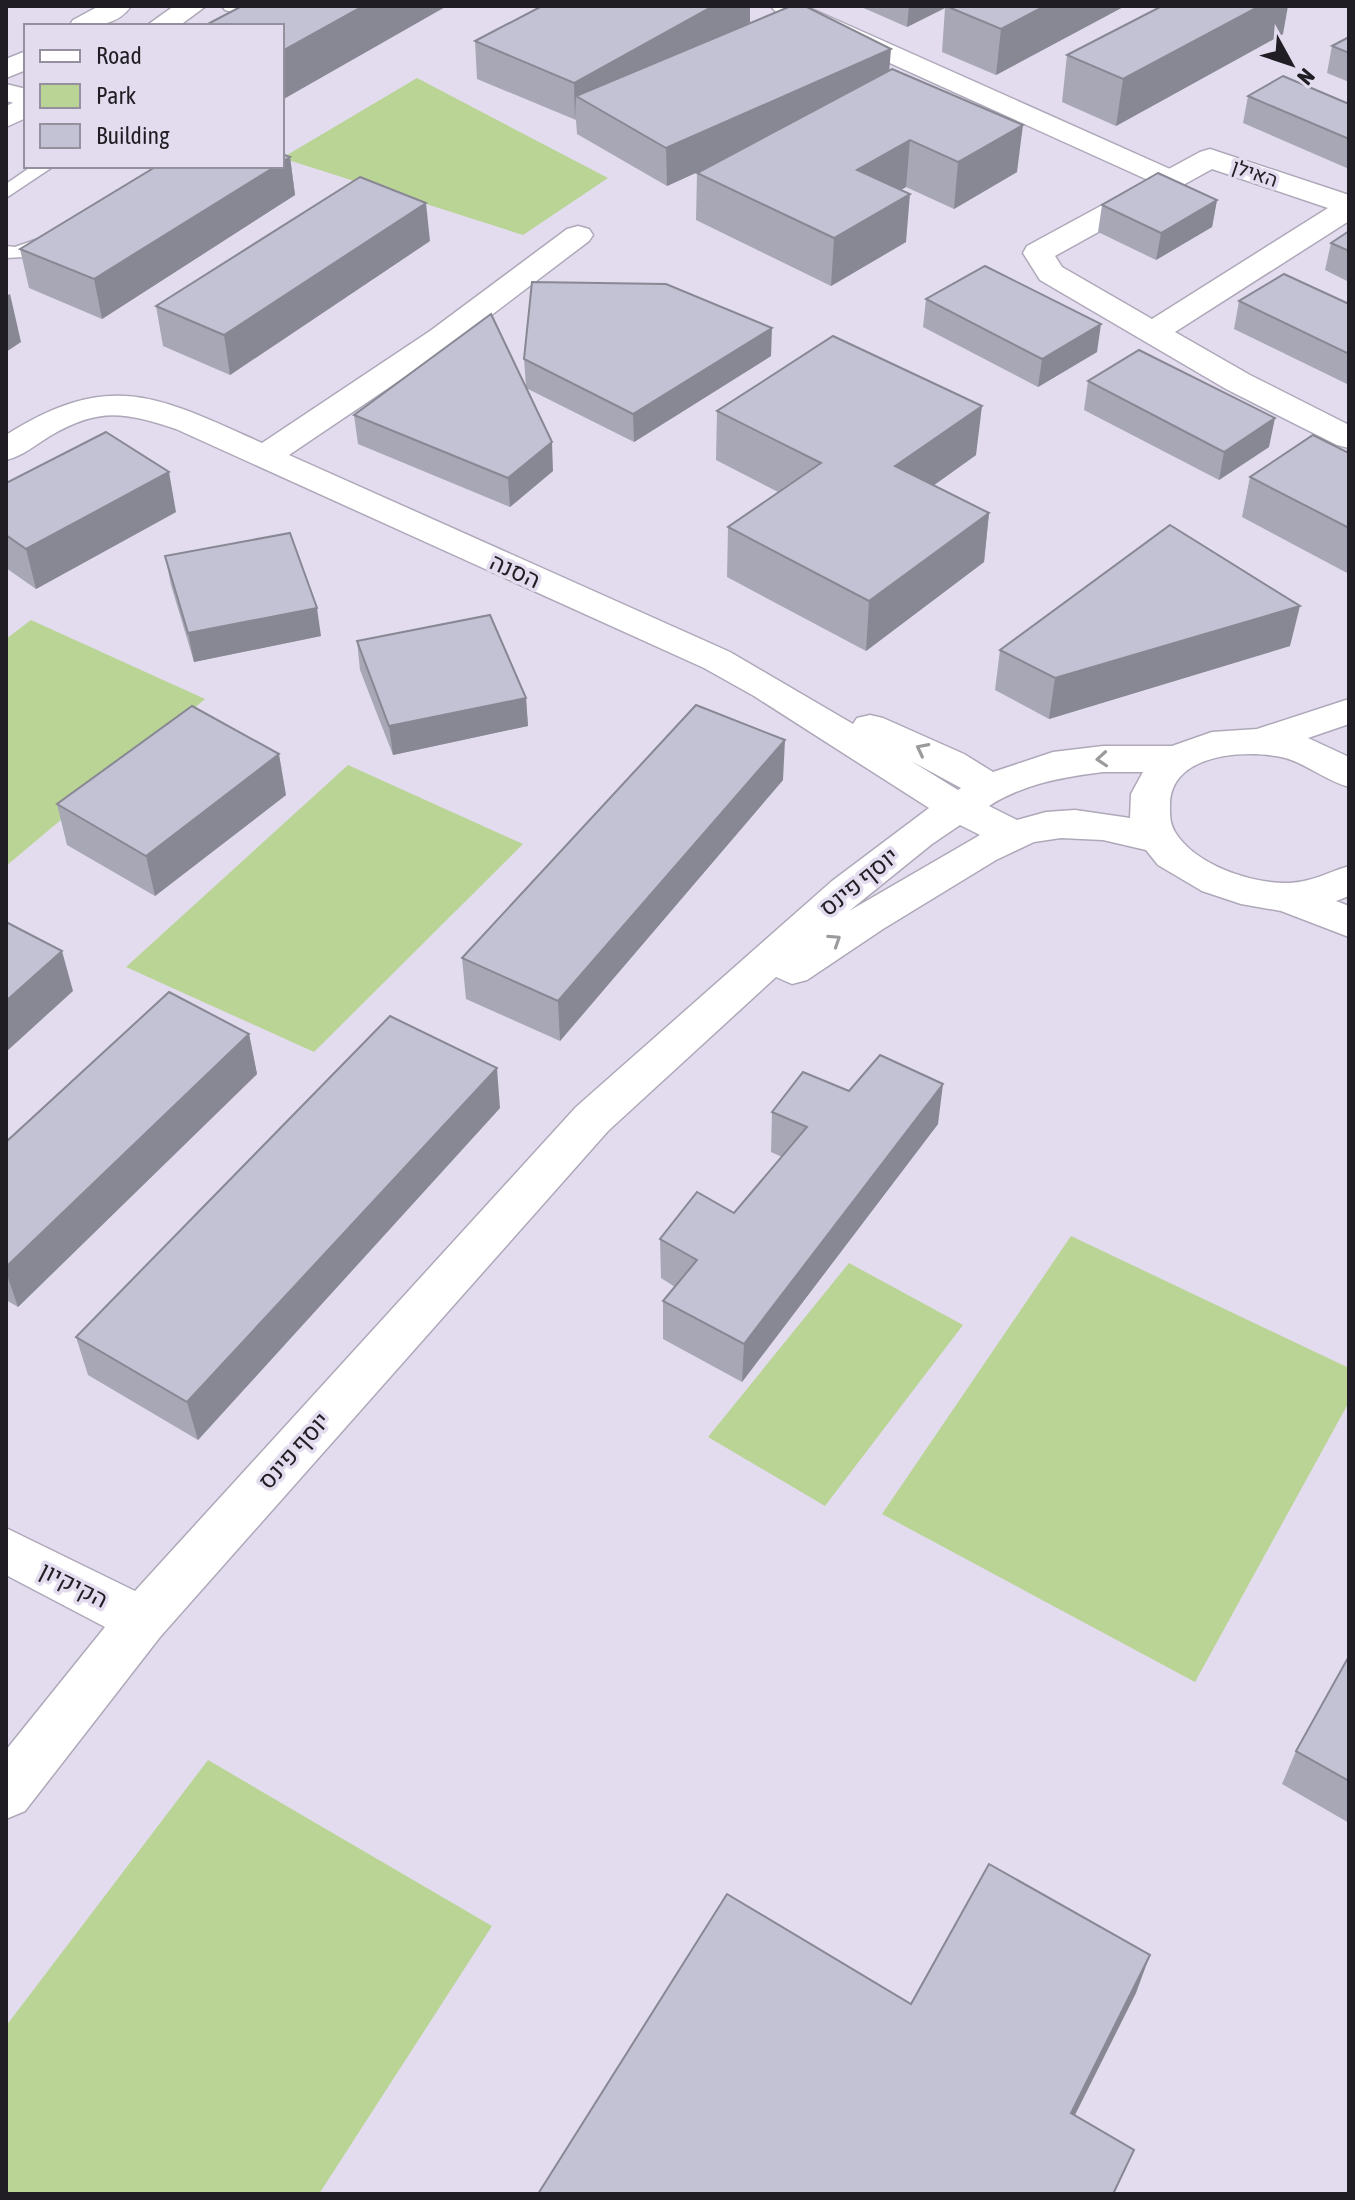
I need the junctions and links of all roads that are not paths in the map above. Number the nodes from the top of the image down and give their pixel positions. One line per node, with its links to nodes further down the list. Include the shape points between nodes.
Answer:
1 (118, 6): 6 (street)
2 (193, 6): 7 (street)
3 (231, 6): 5 (lane)
4 (784, 6): 13 (street)
5 (280, 19)
6 (86, 24)
7 (163, 24)
8 (24, 60): 9 (street)
9 (6, 70)
10 (24, 107): 11 (street)
11 (6, 118)
12 (42, 168): 14 (lane)
13 (1169, 179): 15 (street, האילן, via 1210,158); 19 (street, האילן, via 1038,253 1051,273)
14 (6, 192)
15 (1349, 206): 19 (street, האילן)
16 (71, 229): 18 (lane, via 46,244)
17 (578, 235): 22 (street, via 441,338)
18 (6, 252)
19 (1155, 331): 20 (street, האילן, via 1238,382)
20 (1349, 438)
21 (6, 450): 22 (street, הסנה, via 45,423 102,403 153,410)
22 (263, 457): 27 (street, הסנה, via 717,660)
23 (1349, 711): 24 (street)
24 (1260, 741): 25 (street, via 1203,748); 26 (street, via 1324,758)
25 (1180, 759): 27 (street, יוסף פינס, one-way to 27, via 1132,757 1053,765); 29 (street, via 1151,795 1150,817)
26 (1349, 774)
27 (972, 798): 28 (street, הסנה); 33 (street, יוסף פינס, via 846,891)
28 (1015, 835): 29 (street, יוסף פינס, via 1080,823); 33 (street, יוסף פינס, one-way to 28, via 815,953)
29 (1160, 840): 31 (street, via 1211,881 1248,893)
30 (1349, 880): 31 (street, via 1324,892)
31 (1286, 897): 32 (street)
32 (1349, 922)
33 (592, 1119): 35 (street, יוסף פינס)
34 (6, 1550): 35 (street, הקיקיון)
35 (142, 1620): 36 (street, יוסף פינס)
36 (6, 1793)

